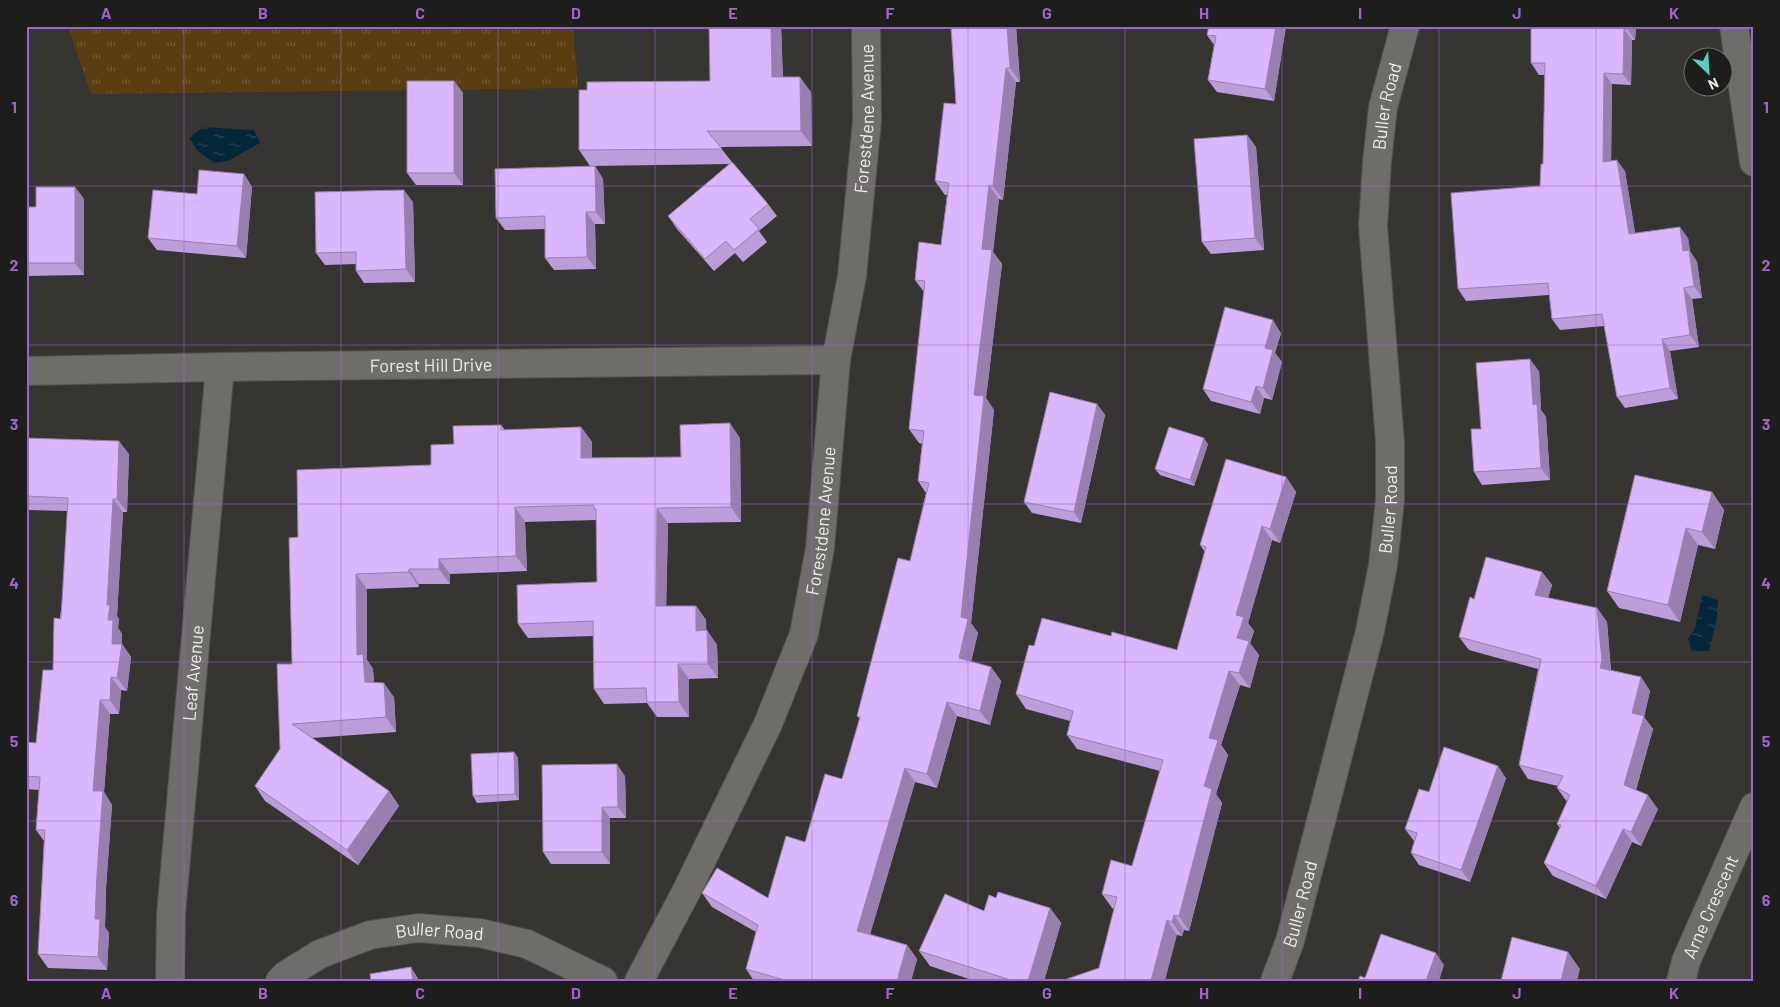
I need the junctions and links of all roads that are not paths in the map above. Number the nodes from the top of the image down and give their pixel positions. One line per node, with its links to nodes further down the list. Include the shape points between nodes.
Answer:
1 (866, 26): 5 (street, Forestdene Avenue, via 867,122 852,276)
2 (1404, 26): 13 (street, Buller Road, via 1383,107 1373,226 1390,442 1390,500 1383,565 1370,631 1290,941)
3 (1734, 26): 4 (street)
4 (1754, 162)
5 (836, 360): 6 (street, Forest Hill Drive); 12 (street, Forestdene Avenue, via 820,548 804,634 768,724 686,892)
6 (220, 367): 7 (street, Forest Hill Drive); 9 (street, Leaf Avenue, via 171,914)
7 (26, 371)
8 (1754, 807): 14 (street, Arne Crescent, via 1686,961)
9 (170, 981)
10 (280, 981): 11 (street, Buller Road, via 320,954 370,935 418,928 480,933 527,944)
11 (603, 981)
12 (638, 981)
13 (1275, 981)
14 (1681, 981)

